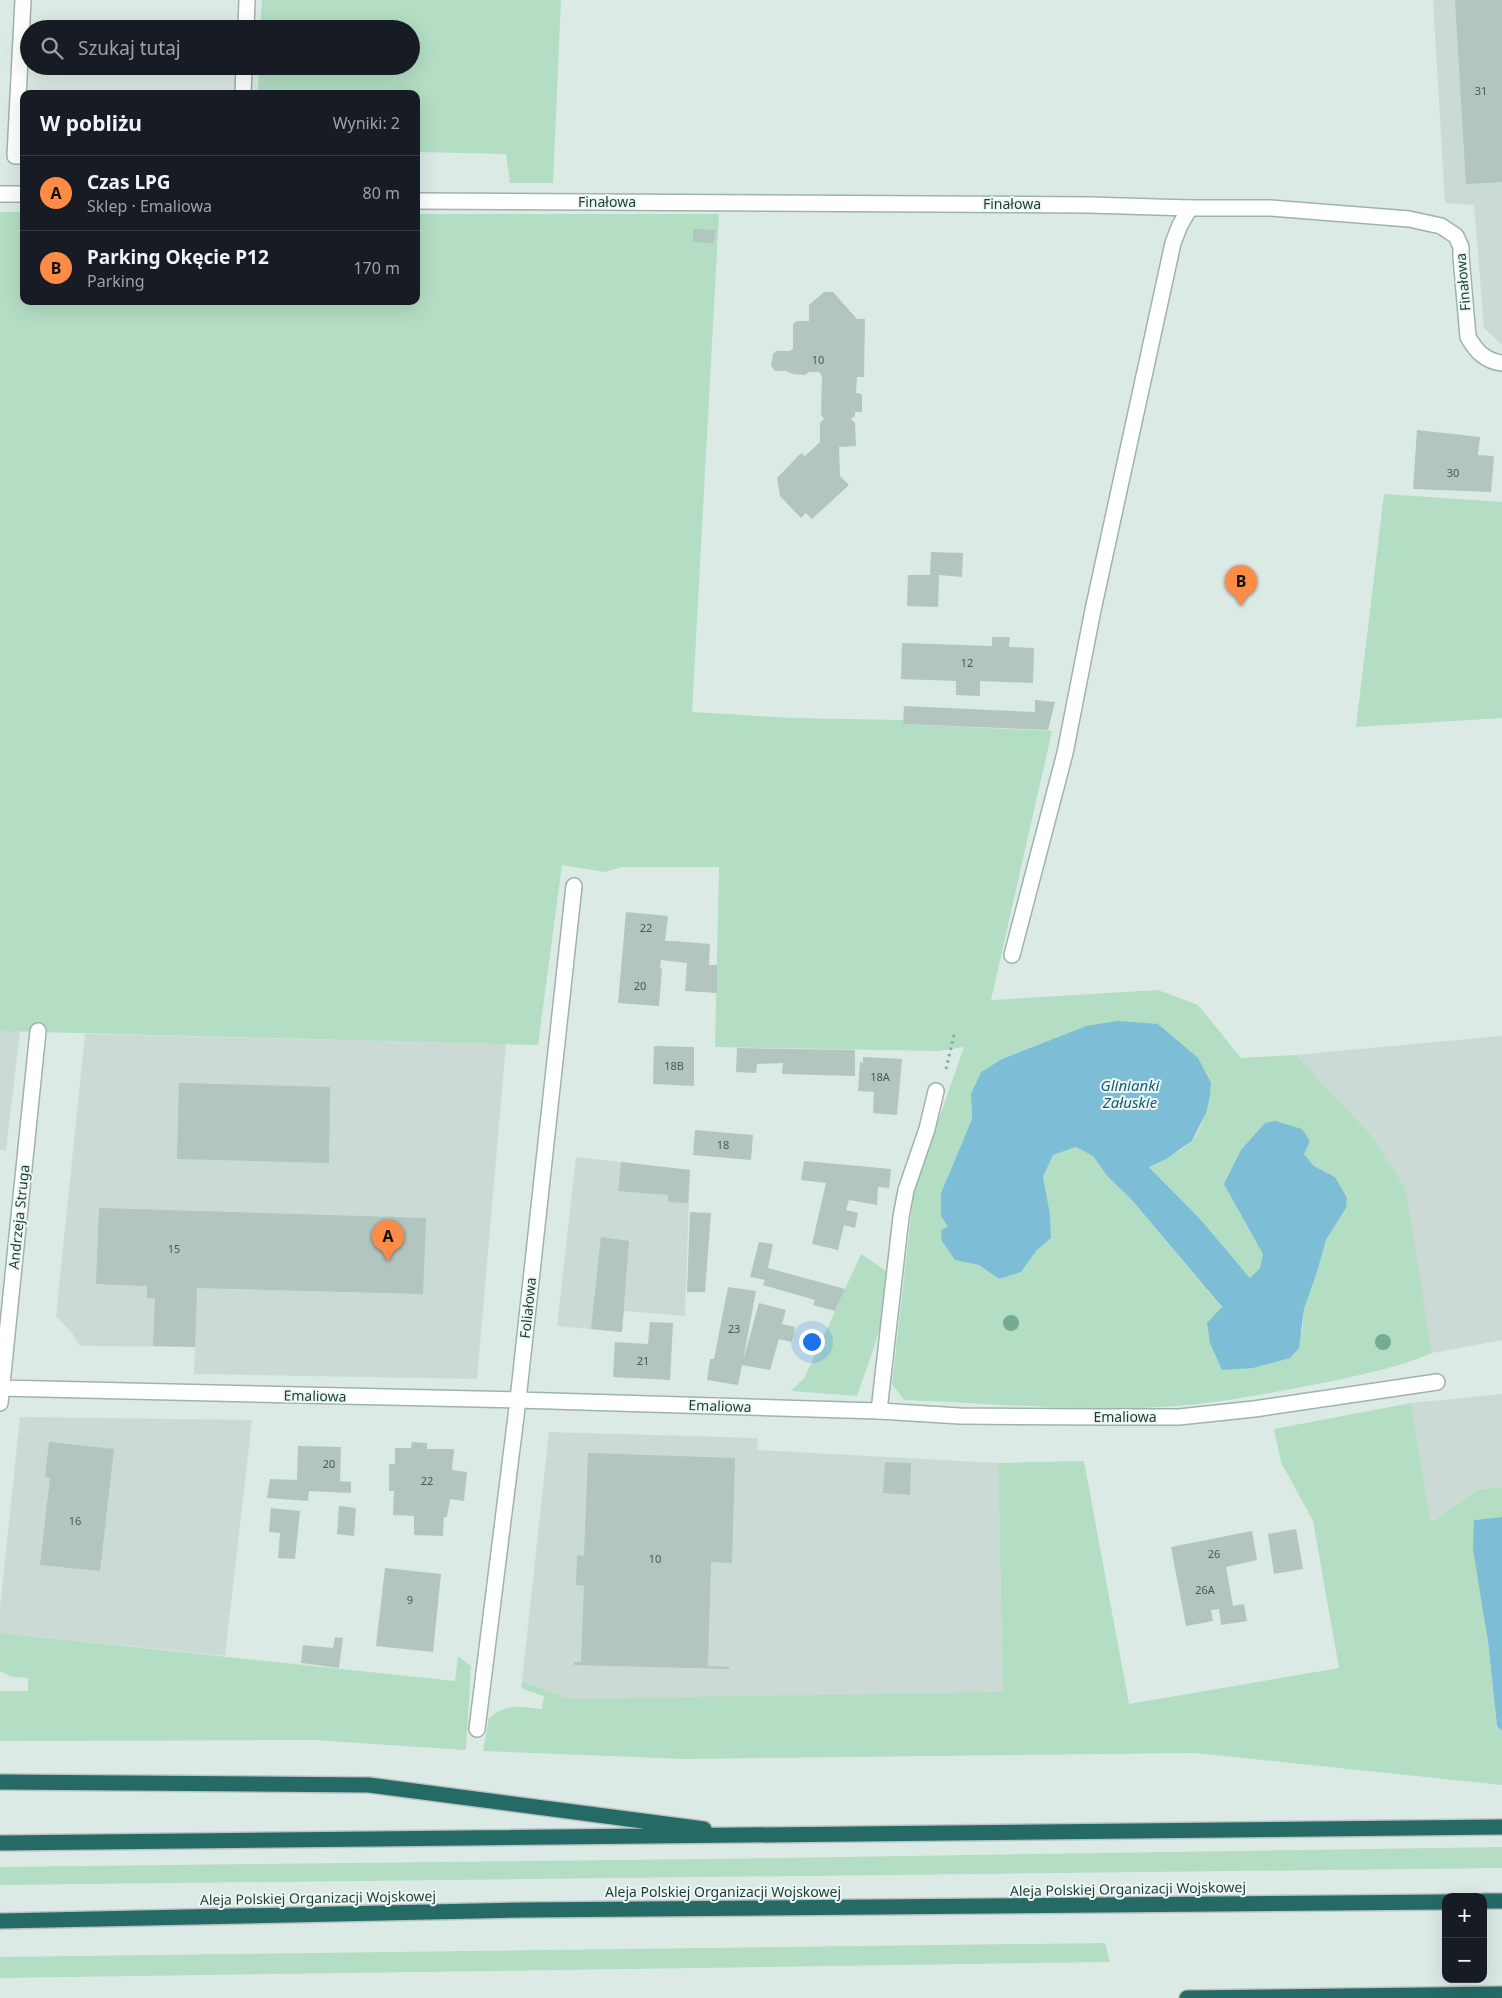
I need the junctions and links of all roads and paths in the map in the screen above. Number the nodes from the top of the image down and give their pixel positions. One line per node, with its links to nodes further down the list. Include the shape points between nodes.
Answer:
1 (23, 0): 3 (street)
2 (247, 0): 4 (street)
3 (22, 20)
4 (246, 20)
5 (20, 58): 8 (street, via 15,156)
6 (243, 75): 7 (street)
7 (242, 90)
8 (20, 156)
9 (0, 194): 10 (street)
10 (20, 194)
11 (420, 200): 12 (street, Finałowa)
12 (1190, 208): 13 (street, Finałowa, via 1270,208 1410,219 1442,226 1456,236 1461,247 1468,338 1483,356); 15 (street, via 1173,243 1064,753)
13 (1502, 363)
14 (574, 886): 21 (street, Foliałowa)
15 (1012, 955)
16 (38, 1031): 20 (street, Andrzeja Struga)
17 (955, 1031): 18 (path, via 948,1062)
18 (936, 1091): 22 (street, via 901,1217)
19 (1437, 1382): 22 (street, Emaliowa, via 1179,1417 960,1416)
20 (0, 1393): 21 (street, Emaliowa)
21 (518, 1400): 22 (street, Emaliowa); 23 (street, Foliałowa)
22 (879, 1411)
23 (477, 1729)
24 (0, 1782): 26 (highway, via 369,1785)
25 (1502, 1827): 26 (highway)
26 (760, 1836): 27 (highway)
27 (0, 1843)
28 (1487, 1901): 29 (highway)
29 (1502, 1901)
30 (1442, 1902): 31 (highway, Aleja Polskiej Organizacji Wojskowej, via 514,1910)
31 (0, 1921)
32 (1502, 1994): 33 (highway)
33 (1186, 1998)

